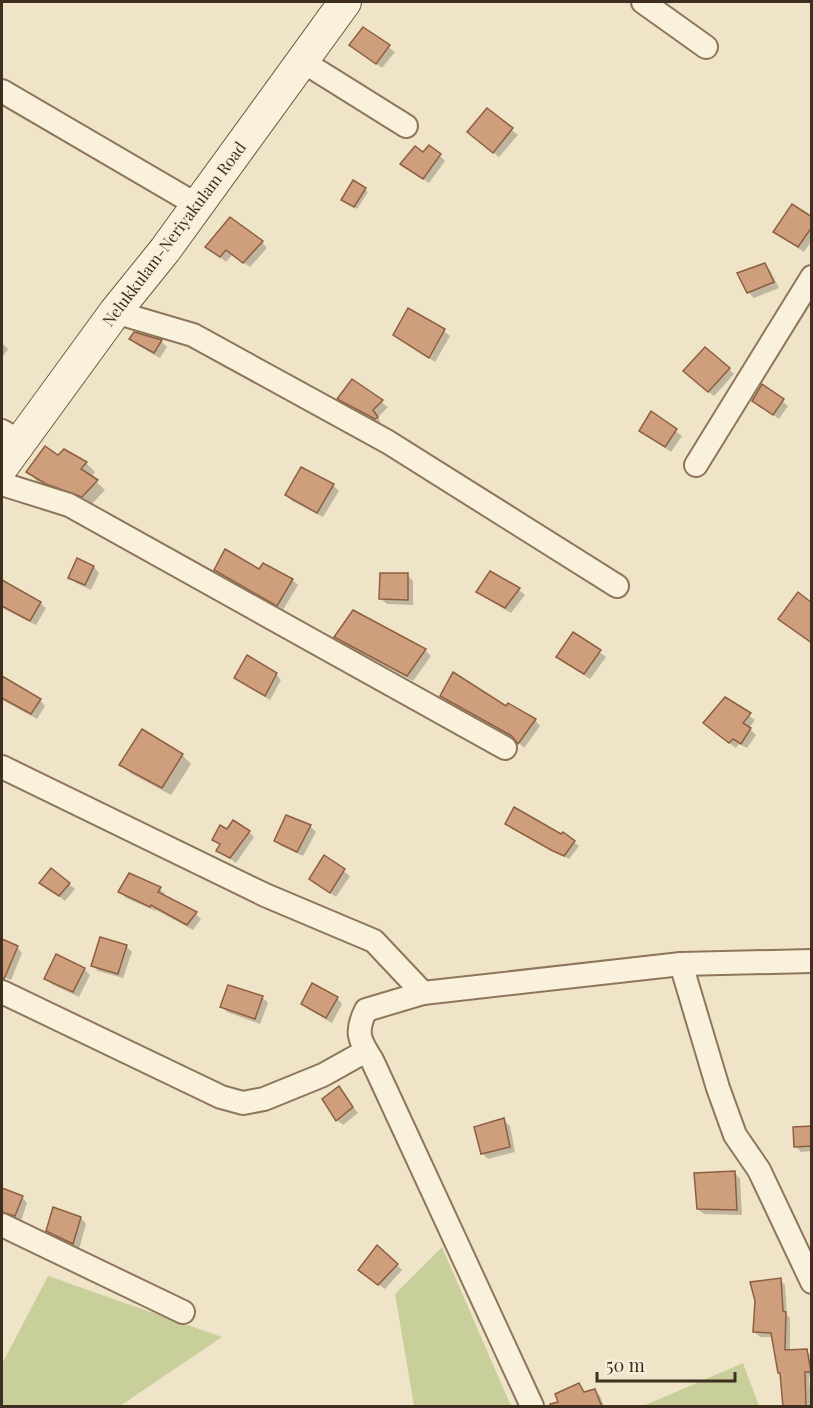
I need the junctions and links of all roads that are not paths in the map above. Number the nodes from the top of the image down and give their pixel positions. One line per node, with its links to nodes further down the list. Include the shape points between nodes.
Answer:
1 (345, 2): 4 (main road, Nelukkulam-Neriyakulam Road)
2 (643, 2): 3 (street)
3 (706, 47)
4 (302, 61): 6 (street); 7 (main road, Nelukkulam-Neriyakulam Road)
5 (2, 91): 7 (street)
6 (406, 126)
7 (197, 205): 9 (main road, Nelukkulam-Neriyakulam Road)
8 (812, 278): 11 (street)
9 (115, 312): 10 (main road, Nelukkulam-Neriyakulam Road); 14 (street, via 193,336 214,347 388,442)
10 (11, 436): 12 (main road, Nelukkulam-Neriyakulam Road)
11 (696, 465)
12 (2, 467)
13 (2, 484): 15 (street, via 69,505)
14 (617, 586)
15 (505, 747)
16 (2, 767): 20 (street, via 265,895 374,941)
17 (812, 962): 18 (street)
18 (681, 964): 20 (street); 23 (street, via 735,1136 759,1170)
19 (2, 992): 21 (street, via 221,1097 243,1103 264,1099 323,1075)
20 (423, 993): 21 (street, via 366,1010 358,1029)
21 (366, 1051): 25 (street)
22 (2, 1225): 24 (street)
23 (812, 1282)
24 (183, 1312)
25 (532, 1407)

